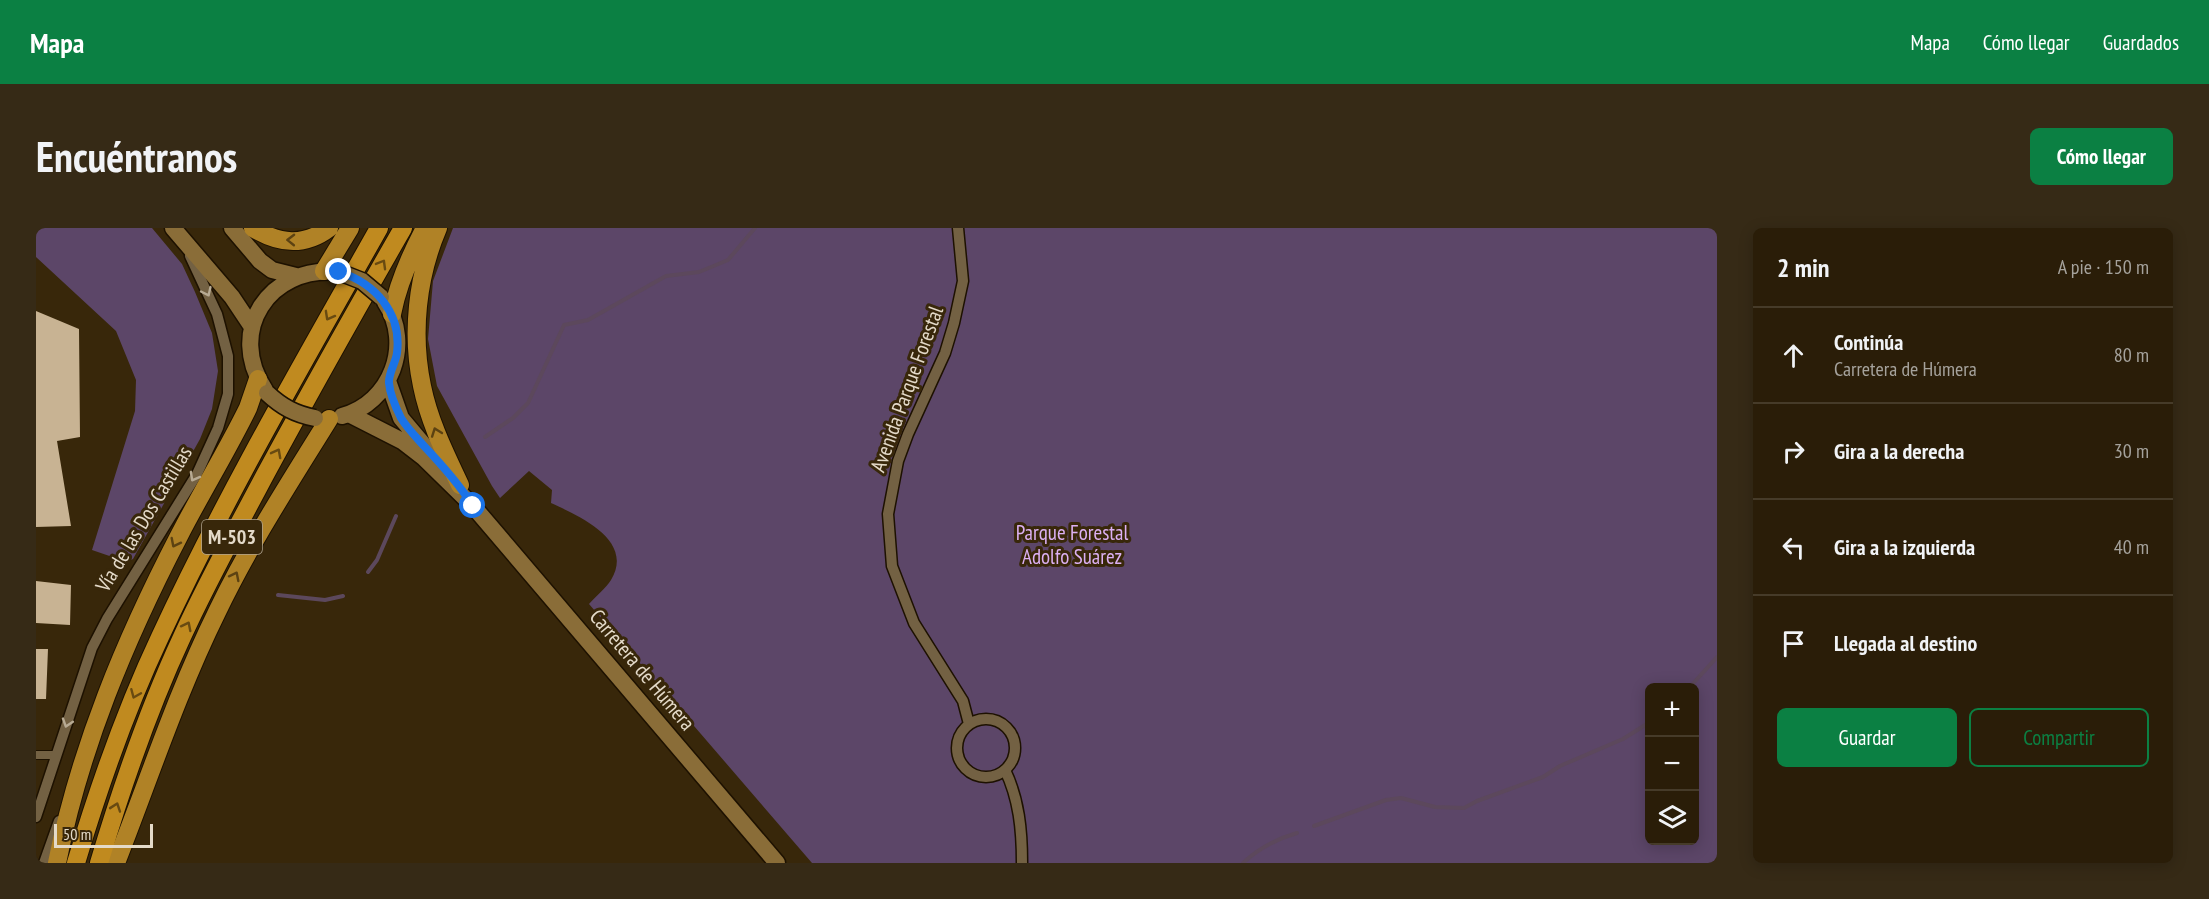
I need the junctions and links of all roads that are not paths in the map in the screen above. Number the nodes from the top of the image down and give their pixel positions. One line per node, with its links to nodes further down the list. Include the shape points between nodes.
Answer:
1 (232, 228): 12 (main road, via 272,270)
2 (253, 228): 3 (highway, one-way to 2, via 317,237 294,242 272,238)
3 (329, 228)
4 (350, 228): 11 (highway)
5 (379, 228): 29 (highway, M-503, one-way to 29, via 211,532 159,638 125,718)
6 (403, 228): 30 (highway, M-503, one-way to 6, via 146,722 182,637 230,540)
7 (425, 228): 13 (highway, via 401,278)
8 (438, 228): 19 (highway, one-way to 8, via 430,416 418,358 418,301)
9 (958, 228): 21 (street, Avenida Parque Forestal, via 963,281 954,324 898,460 888,514 892,566 914,623 963,701)
10 (177, 234): 14 (main road, via 232,297); 23 (street, Vía de las Dos Castillas, one-way to 23, via 218,314 228,356 228,394 197,474 92,648)
11 (331, 271): 12 (main road); 13 (main road, bridge, via 362,281 381,297)
12 (296, 276): 14 (main road, via 268,296)
13 (392, 314): 15 (main road, via 398,338)
14 (252, 327): 16 (main road, via 252,362)
15 (388, 381): 17 (main road, via 378,395); 19 (main road, Carretera de Húmera, via 404,423)
16 (262, 386): 18 (main road, bridge, via 297,414); 24 (highway, M-503, one-way to 24, via 155,582)
17 (349, 414): 18 (main road); 20 (main road, Carretera de Húmera, via 402,441)
18 (322, 418): 31 (highway, M-503, one-way to 18, via 216,613)
19 (460, 485): 20 (main road, Carretera de Húmera)
20 (473, 506): 32 (main road, Carretera de Húmera)
21 (969, 724): 25 (street, via 989,719 1007,728 1015,749); 25 (street, via 959,736 957,750 962,764 971,773 984,777)
22 (36, 754): 23 (street)
23 (57, 755): 26 (street, Vía de las Dos Castillas)
24 (82, 759): 27 (street); 28 (highway, M-503)
25 (1005, 770): 33 (street, via 1014,791 1022,835)
26 (36, 818)
27 (44, 863)
28 (57, 863)
29 (76, 863)
30 (99, 863)
31 (116, 863)
32 (777, 863)
33 (1022, 863)

